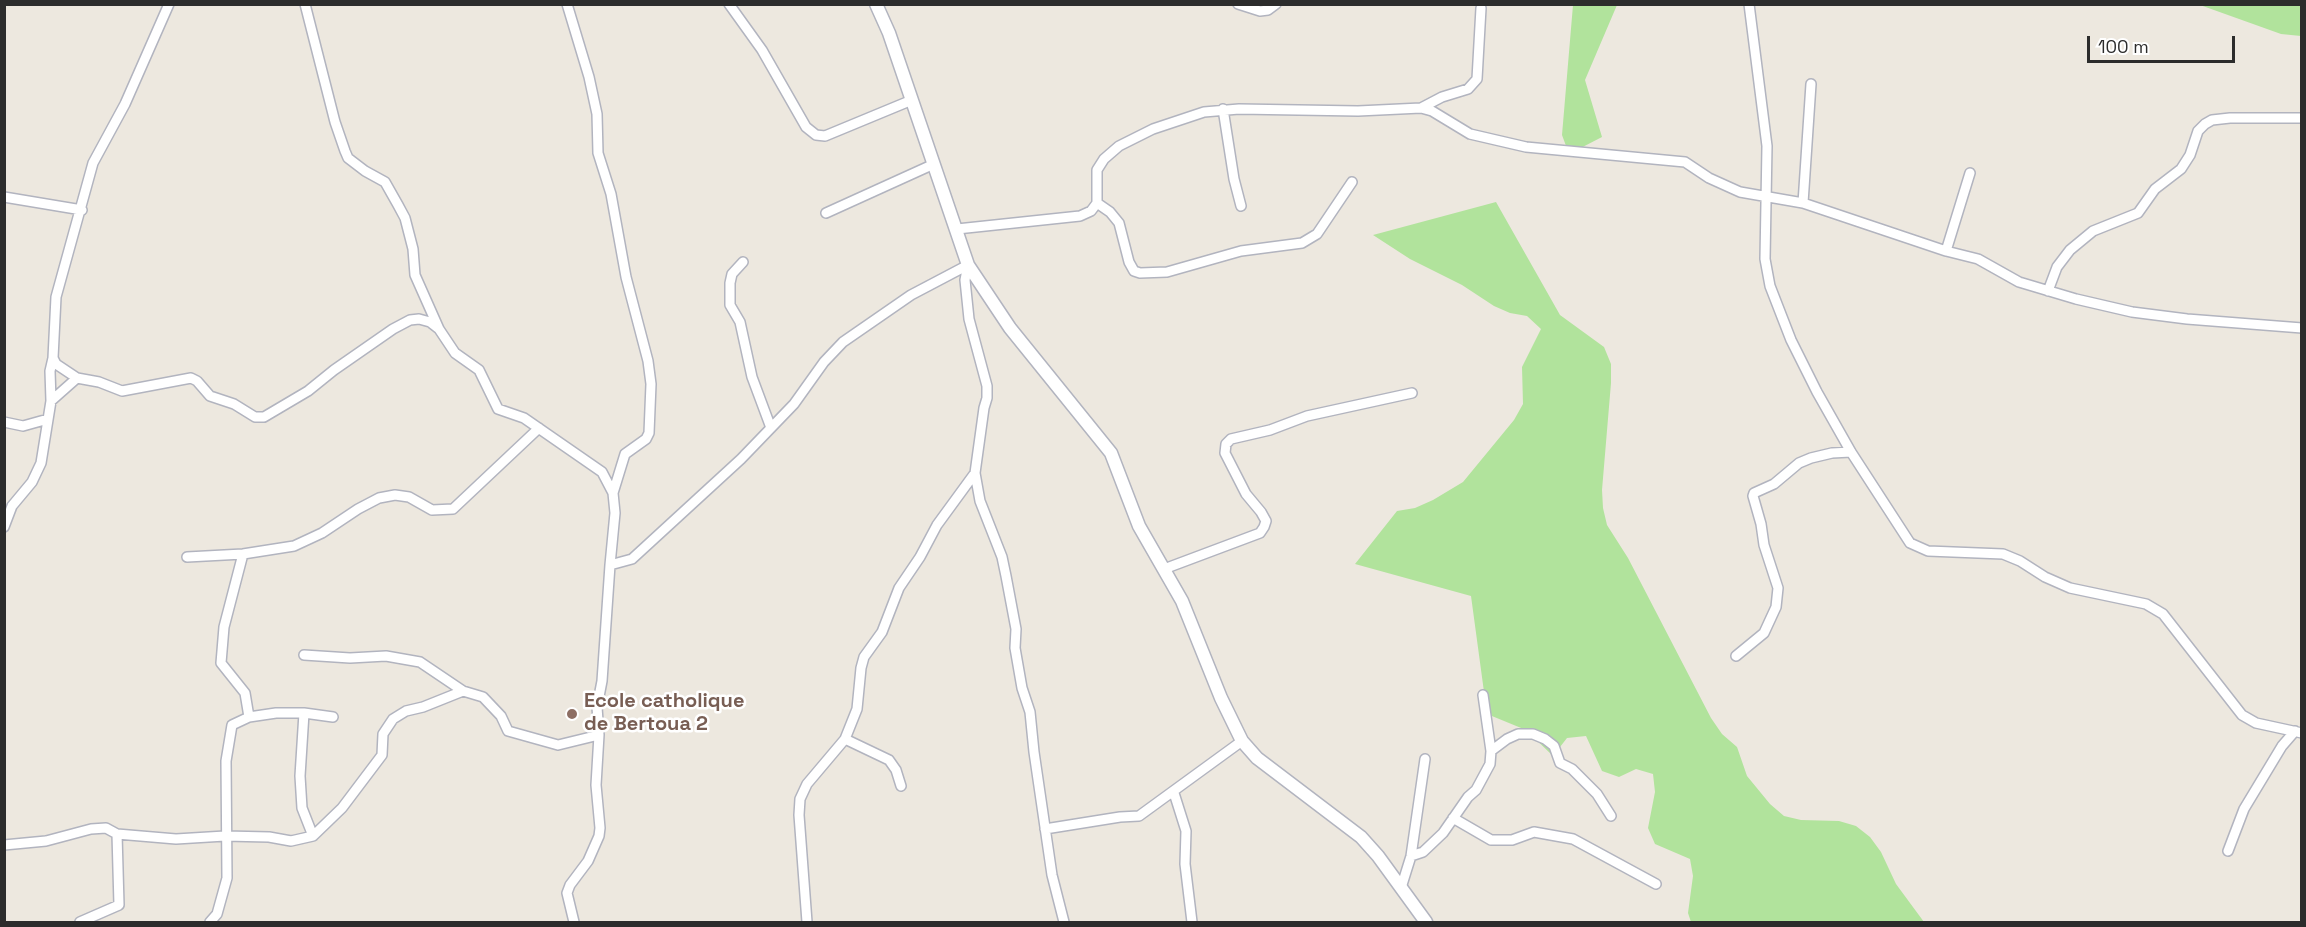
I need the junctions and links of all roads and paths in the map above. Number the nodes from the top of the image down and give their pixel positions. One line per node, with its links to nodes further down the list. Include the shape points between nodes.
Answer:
1 (169, 4): 23 (street, via 126,104 95,157)
2 (305, 4): 31 (street, via 345,152 364,171 385,182 402,211 413,249 415,275)
3 (567, 4): 42 (street, via 590,77 597,114 598,153 651,384 649,433 626,454)
4 (729, 4): 11 (street, via 762,50 806,128 816,135 825,136)
5 (876, 4): 11 (street)
6 (1238, 4): 7 (street, via 1260,11)
7 (1276, 4)
8 (1749, 4): 18 (street, via 1767,146)
9 (1481, 8): 12 (street, via 1477,79 1468,89)
10 (1811, 84): 21 (street)
11 (912, 100): 15 (street)
12 (1421, 108): 13 (street); 18 (street, via 1470,134 1526,147 1685,162 1740,192)
13 (1223, 110): 20 (street, via 1204,112 1153,129 1119,146 1097,170); 22 (street)
14 (2301, 118): 29 (street, via 2230,118 2205,124 2181,169 2156,189 2138,213 2093,231 2070,250 2057,267)
15 (934, 164): 24 (street); 25 (street)
16 (1970, 173): 26 (street)
17 (1352, 182): 20 (street, via 1317,234 1302,243 1241,251 1167,272 1134,271 1119,223)
18 (1767, 196): 21 (street); 40 (street, via 1765,259 1770,286 1816,392)
19 (4, 197): 23 (street)
20 (1097, 202): 25 (street, via 1091,211 1080,216)
21 (1803, 203): 26 (street)
22 (1241, 206)
23 (82, 210): 32 (street, via 57,297)
24 (826, 213)
25 (957, 229): 28 (street)
26 (1946, 251): 29 (street, via 1978,259 2019,282)
27 (743, 262): 39 (street, via 732,274 730,305 740,322 752,377)
28 (968, 265): 39 (street, via 911,295 843,342); 41 (street, via 965,280 969,319 987,386); 47 (street, via 1010,328 1111,453 1139,526)
29 (2048, 291): 30 (street, via 2132,312)
30 (2301, 328)
31 (439, 329): 33 (street, via 419,319 393,328 308,391 264,417 255,417 210,396 191,378 122,391); 38 (street, via 455,353 479,370 498,409)
32 (53, 358): 33 (street); 35 (street)
33 (77, 378): 35 (street)
34 (1412, 393): 47 (street, via 1307,416 1231,439 1225,453 1246,494 1266,521 1264,527 1260,533)
35 (51, 401): 36 (street)
36 (48, 419): 37 (street, via 23,426); 43 (street, via 41,463 32,482 12,506)
37 (4, 422)
38 (539, 428): 42 (street, via 602,472); 44 (street, via 453,509 432,510 409,497 379,498 294,546)
39 (771, 428): 46 (street, via 632,559)
40 (1851, 452): 49 (street, via 1799,463 1774,484 1754,493 1764,545 1778,588 1776,607 1764,633); 55 (street, via 1910,543 1928,551 2003,554 2070,588 2146,604 2163,614 2242,715 2256,723)
41 (975, 474): 57 (street, via 937,525 899,588 882,632 864,657 857,709); 65 (street, via 980,501 1006,576)
42 (613, 493): 46 (street)
43 (4, 527)
44 (243, 554): 45 (street); 53 (street, via 224,627 221,663 245,693)
45 (187, 557)
46 (610, 565): 56 (street, via 597,706)
47 (1164, 569): 58 (street, via 1182,601)
48 (304, 655): 50 (street, via 386,656 420,662)
49 (1736, 656)
50 (463, 691): 56 (street, via 483,697 501,716 508,731 558,745); 68 (street, via 393,719 383,734 382,755 342,808)
51 (1483, 695): 59 (street)
52 (304, 713): 53 (street); 54 (street); 68 (street, via 301,797)
53 (249, 717): 67 (street, via 232,725 226,761)
54 (333, 717)
55 (2298, 732): 70 (street, via 2282,746 2244,809)
56 (599, 735): 76 (street, via 599,837 567,892)
57 (845, 739): 61 (street, via 890,760); 77 (street, via 807,784 800,799)
58 (1242, 741): 62 (street); 73 (street, via 1265,765 1361,837)
59 (1491, 751): 63 (street, via 1518,734 1545,739 1554,746 1560,763 1572,769); 64 (street, via 1490,764 1476,790)
60 (1425, 759): 71 (street)
61 (900, 786)
62 (1174, 792): 65 (street, via 1139,816); 79 (street, via 1186,831 1185,864)
63 (1611, 816)
64 (1453, 818): 71 (street, via 1423,852); 72 (street, via 1491,840 1512,840 1534,832 1573,839)
65 (1045, 828): 78 (street)
66 (117, 834): 67 (street, via 176,839); 69 (street, via 106,828 91,829 46,841); 74 (street, via 119,905)
67 (225, 836): 68 (street, via 291,841); 75 (street, via 227,878 217,914)
68 (314, 836)
69 (4, 845)
70 (2228, 850)
71 (1411, 856): 73 (street)
72 (1656, 884)
73 (1401, 888): 80 (street)
74 (80, 922)
75 (210, 922)
76 (574, 922)
77 (807, 922)
78 (1064, 922)
79 (1192, 922)
80 (1426, 922)

